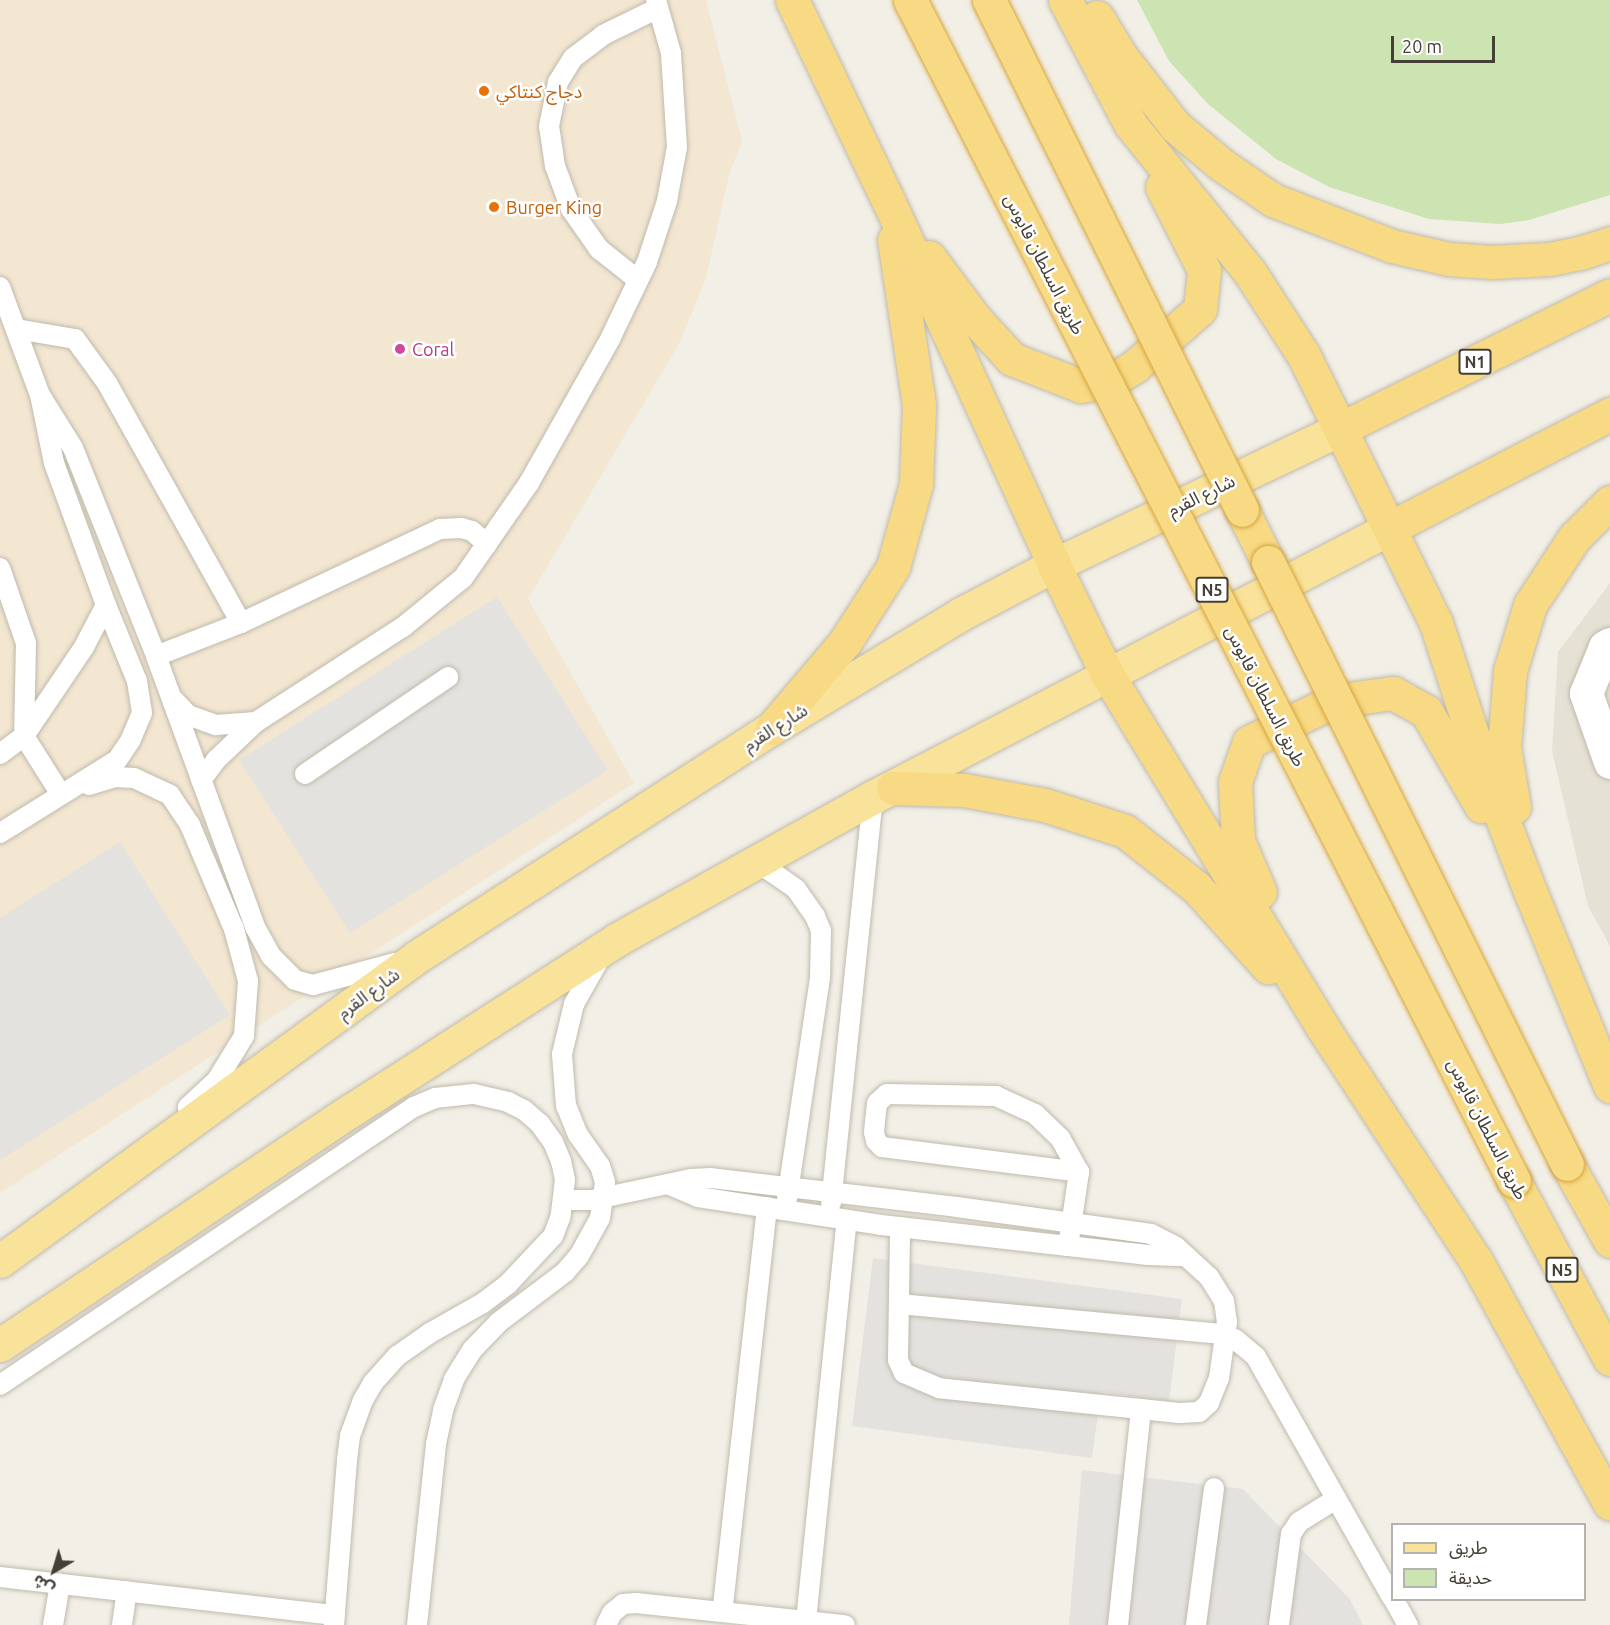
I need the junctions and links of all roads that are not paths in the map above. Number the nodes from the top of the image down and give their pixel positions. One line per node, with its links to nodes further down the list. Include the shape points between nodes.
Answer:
1 (792, 0): 8 (highway)
2 (910, 0): 65 (highway, طريق السلطان قابوس / N5, bridge, via 1514,1180)
3 (989, 0): 56 (highway, bridge, via 1567,1164)
4 (1065, 0): 7 (highway)
5 (1087, 0): 9 (highway, via 1120,55 1175,126 1273,200 1392,246 1449,258 1492,262 1549,259)
6 (657, 4): 10 (lane, via 671,53 677,147 667,201); 10 (lane, via 603,35 573,58 558,82 549,126 555,166 571,209 599,249)
7 (1131, 125): 8 (highway, via 1204,270 1204,291 1200,309 1135,366 1112,380 1081,386 1012,359 976,320); 16 (highway, via 1249,271 1304,356)
8 (888, 200): 20 (highway); 30 (highway, via 919,405 916,484 893,567 845,642)
9 (1610, 243)
10 (638, 280): 19 (lane, via 610,339 535,473)
11 (0, 287): 13 (lane)
12 (1610, 295): 16 (highway, شارع القرم / N1)
13 (16, 329): 14 (lane); 23 (lane, via 75,339 107,383)
14 (40, 394): 22 (lane, via 54,463); 25 (lane, via 73,448)
15 (1610, 414): 18 (highway)
16 (1340, 429): 18 (highway); 20 (main road, شارع القرم)
17 (1610, 502): 40 (highway, via 1574,538 1530,604 1509,671 1504,748)
18 (1390, 528): 26 (main road); 40 (highway, via 1436,623 1483,768)
19 (487, 544): 23 (lane, via 472,531 440,529); 29 (lane, via 463,578 403,627)
20 (1054, 566): 26 (highway); 30 (main road, شارع القرم, via 961,614)
21 (0, 568): 31 (lane, via 26,643)
22 (106, 605): 31 (lane, via 84,647); 37 (lane, via 137,681 142,713 117,759)
23 (241, 623): 25 (lane)
24 (1610, 644): 33 (street, via 1605,647 1586,693)
25 (156, 656): 28 (lane)
26 (1107, 674): 36 (main road); 43 (highway)
27 (448, 677): 34 (lane)
28 (170, 695): 29 (lane, via 188,715 216,725); 35 (lane)
29 (256, 722): 35 (lane)
30 (772, 728): 42 (main road, شارع القرم)
31 (24, 736): 32 (lane); 37 (lane)
32 (0, 754)
33 (1610, 762)
34 (305, 774)
35 (201, 780): 42 (lane, via 255,927 271,956 295,980 313,985)
36 (883, 792): 39 (main road); 43 (highway, via 964,790 1045,805 1125,831 1196,886); 49 (lane)
37 (60, 793): 38 (lane); 46 (lane, via 115,777 134,778 170,795 190,825 230,918 248,981 244,1036 217,1080)
38 (0, 833)
39 (754, 864): 41 (main road); 48 (lane, via 796,889 821,931 820,978)
40 (1530, 891): 43 (highway, via 1426,711 1393,693 1334,701 1250,742 1235,782 1238,841); 44 (highway)
41 (616, 940): 50 (lane, via 585,980 569,1020 562,1054 566,1106 578,1135 600,1166); 64 (main road, via 350,1111)
42 (418, 957): 46 (main road, شارع القرم)
43 (1321, 1025): 70 (highway, via 1476,1261)
44 (1610, 1086)
45 (1079, 1172): 45 (lane, via 1060,1138 1035,1114 996,1096 887,1094 877,1103 874,1132 882,1147); 54 (lane)
46 (105, 1185): 59 (main road, شارع القرم)
47 (670, 1185): 48 (lane, via 701,1178); 50 (lane); 52 (lane, via 698,1197)
48 (789, 1186): 49 (lane); 52 (lane)
49 (832, 1192): 53 (lane); 54 (lane)
50 (605, 1197): 51 (lane); 62 (lane, via 600,1218 579,1256 565,1272)
51 (565, 1200): 60 (lane, via 553,1236 508,1284); 66 (lane, via 561,1161 553,1142 524,1110 474,1094 435,1098 414,1107)
52 (776, 1209): 53 (lane); 76 (lane)
53 (838, 1219): 55 (lane); 78 (lane)
54 (1072, 1222): 57 (lane); 58 (lane, via 1151,1234)
55 (900, 1227): 57 (lane); 61 (lane)
56 (1610, 1241)
57 (1068, 1246): 58 (lane)
58 (1186, 1256): 63 (lane, via 1209,1277 1224,1301)
59 (0, 1261)
60 (483, 1303): 62 (lane); 77 (lane, via 398,1355 363,1400 348,1452)
61 (899, 1304): 63 (lane); 67 (lane, via 898,1360 904,1373 921,1382 939,1388)
62 (500, 1322): 81 (lane, via 472,1350 454,1378 442,1410)
63 (1225, 1334): 67 (lane, via 1219,1378 1209,1402 1199,1412); 69 (lane, via 1256,1357)
64 (0, 1345)
65 (1610, 1359)
66 (0, 1384)
67 (1141, 1409): 84 (lane)
68 (1214, 1488): 85 (lane)
69 (1336, 1499): 74 (lane); 86 (lane, via 1299,1522 1290,1534)
70 (1610, 1504)
71 (0, 1577): 72 (lane)
72 (60, 1584): 73 (lane); 79 (lane)
73 (127, 1591): 77 (lane); 80 (lane)
74 (1391, 1595)
75 (1395, 1601): 87 (lane)
76 (722, 1612): 78 (lane); 82 (lane, via 623,1604 612,1612)
77 (334, 1620)
78 (806, 1621): 83 (lane)
79 (53, 1625)
80 (122, 1625)
81 (417, 1625)
82 (606, 1625)
83 (845, 1625)
84 (1118, 1625)
85 (1196, 1625)
86 (1279, 1625)
87 (1408, 1625)

